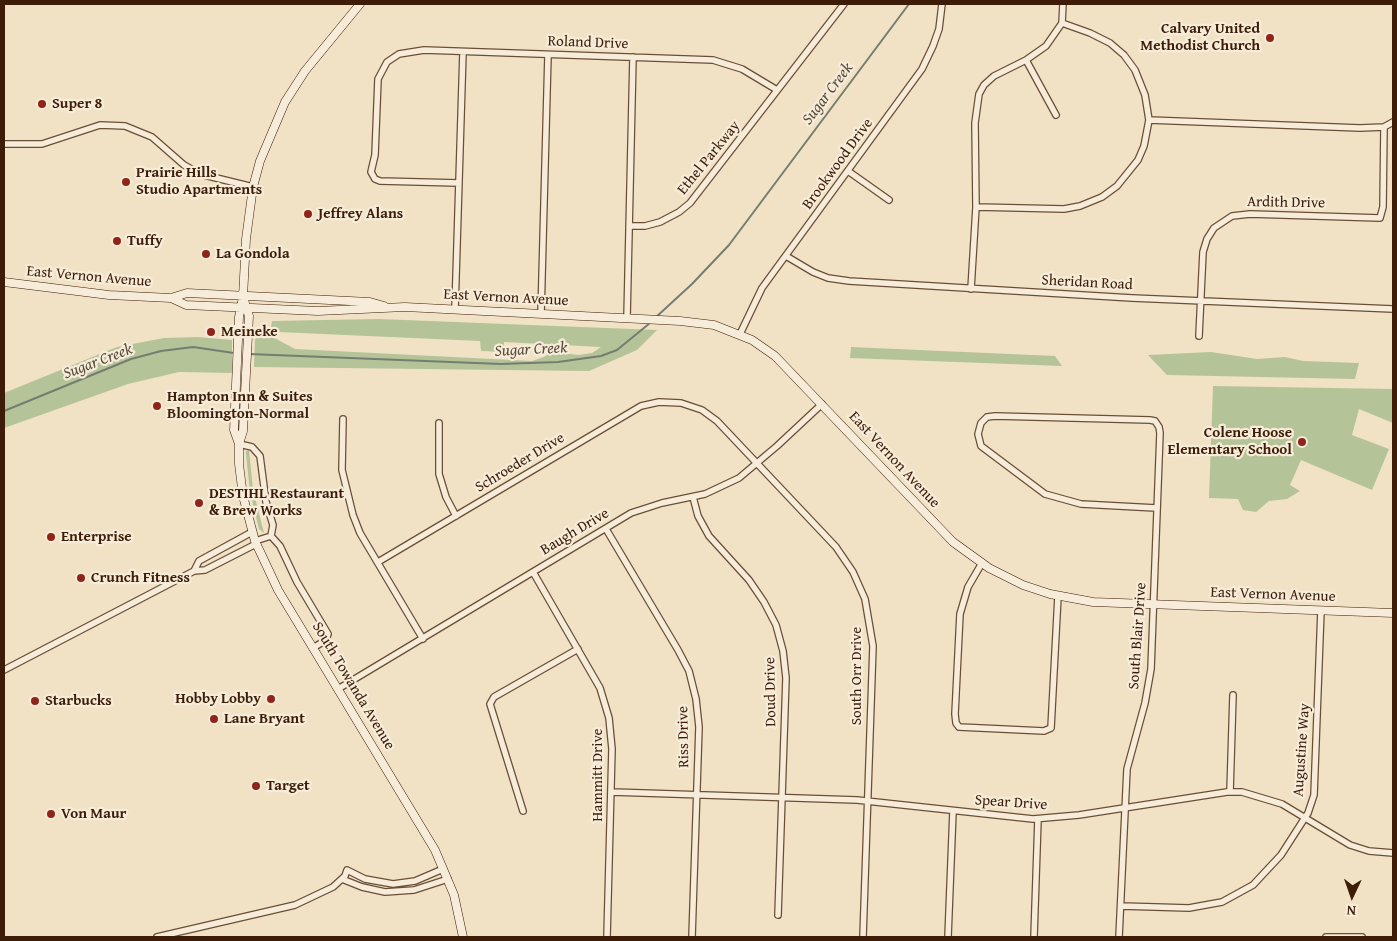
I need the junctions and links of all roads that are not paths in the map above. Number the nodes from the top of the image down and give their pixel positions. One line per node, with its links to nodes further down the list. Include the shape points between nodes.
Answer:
1 (360, 4): 18 (main road, via 305,71 285,102 270,133)
2 (844, 4): 10 (street, Ethel Parkway)
3 (942, 4): 16 (street, Brookwood Drive, via 934,46 922,69)
4 (1064, 4): 5 (street)
5 (1062, 23): 9 (street, via 1046,46); 12 (street, via 1100,37 1124,56 1136,70)
6 (463, 52): 7 (street, Roland Drive); 17 (street); 17 (street, Roland Drive, via 412,50 393,57 382,69 377,85 371,172 375,179 382,181)
7 (548, 54): 8 (street, Roland Drive); 32 (street)
8 (633, 58): 10 (street, Roland Drive, via 724,62 754,74); 21 (street)
9 (1026, 60): 11 (street); 20 (street, via 994,76 979,94 975,123)
10 (777, 90): 21 (street, Ethel Parkway, via 686,207 656,223)
11 (1056, 115)
12 (1149, 120): 14 (street); 20 (street, via 1144,146 1134,167 1117,186 1096,200 1064,209)
13 (1393, 122): 14 (street)
14 (1384, 127): 27 (street, Ardith Drive, via 1382,216 1377,219 1250,214 1228,218 1214,228 1205,245)
15 (4, 144): 18 (street, via 42,144 100,125 125,126 152,137 184,165 200,174)
16 (848, 171): 19 (street); 22 (street, Brookwood Drive)
17 (459, 183): 30 (street)
18 (253, 187): 25 (main road)
19 (889, 200)
20 (976, 207): 24 (street)
21 (629, 226): 33 (street)
22 (786, 256): 24 (street, Sheridan Road, via 813,272 836,279); 34 (street, Brookwood Drive, via 756,298)
23 (4, 282): 26 (main road, East Vernon Avenue, via 109,295)
24 (971, 289): 27 (street, Sheridan Road)
25 (243, 297): 26 (main road, East Vernon Avenue, via 187,293); 28 (main road, East Vernon Avenue, via 370,302); 29 (main road, South Towanda Avenue)
26 (171, 298): 29 (main road, East Vernon Avenue, via 186,305)
27 (1202, 301): 31 (street, Sheridan Road); 35 (street, Ardith Drive)
28 (386, 306): 29 (main road, East Vernon Avenue, via 343,311); 30 (main road, East Vernon Avenue)
29 (244, 307): 40 (main road, South Towanda Avenue, via 248,341 243,431); 40 (main road, South Towanda Avenue, via 236,365 234,430)
30 (455, 309): 32 (main road, East Vernon Avenue)
31 (1393, 309)
32 (541, 314): 33 (main road, East Vernon Avenue)
33 (628, 318): 34 (main road, East Vernon Avenue, via 709,324)
34 (740, 334): 37 (main road, East Vernon Avenue, via 775,356)
35 (1199, 336)
36 (681, 403): 41 (street, South Orr Drive, via 702,410 717,421); 44 (street, Schroeder Drive, via 659,402 630,411)
37 (822, 404): 41 (street, Baugh Drive); 50 (main road, East Vernon Avenue, via 940,529)
38 (342, 419): 49 (street, via 346,492 360,533)
39 (440, 423): 44 (street, via 439,474)
40 (239, 444): 46 (main road, South Towanda Avenue, via 242,489); 47 (street, via 252,447 260,456 266,502 273,525)
41 (758, 463): 42 (street, Baugh Drive, via 725,486); 67 (street, South Orr Drive, via 842,555 865,599 872,646)
42 (693, 497): 45 (street, Baugh Drive, via 640,509); 66 (street, Doud Drive, via 706,531 755,587 779,634 786,678)
43 (1156, 508): 43 (street, South Blair Drive, via 1160,433 1158,424 1150,420 995,416 980,424 981,446 1045,494 1081,504); 54 (street, South Blair Drive)
44 (456, 516): 49 (street, Schroeder Drive)
45 (606, 529): 52 (street, Baugh Drive); 65 (street, Riss Drive, via 678,650 692,680 699,718)
46 (252, 532): 48 (main road, South Towanda Avenue); 51 (street, via 199,561)
47 (271, 536): 48 (street); 58 (street, via 280,546 328,634 326,640)
48 (256, 543): 51 (street, via 205,570); 58 (main road, South Towanda Avenue, via 271,577)
49 (378, 562): 57 (street)
50 (982, 563): 53 (main road, East Vernon Avenue, via 1023,585); 53 (street, via 968,587 960,614 955,714 958,726 962,728 1050,729)
51 (194, 570): 60 (street)
52 (534, 572): 57 (street, Baugh Drive); 59 (street, Hammitt Drive)
53 (1058, 596): 54 (main road, East Vernon Avenue, via 1093,602)
54 (1153, 604): 55 (main road, East Vernon Avenue); 68 (street, South Blair Drive, via 1148,688 1129,761)
55 (1321, 610): 56 (main road, East Vernon Avenue); 71 (street, Augustine Way, via 1314,790 1313,801)
56 (1393, 613)
57 (423, 639): 61 (street, Baugh Drive)
58 (313, 648): 61 (main road, South Towanda Avenue)
59 (578, 649): 63 (street, Hammitt Drive, via 600,688 610,718); 69 (street, via 492,700 491,711)
60 (4, 670)
61 (338, 689): 74 (main road, South Towanda Avenue, via 422,827)
62 (1233, 695): 64 (street)
63 (612, 792): 65 (street, Spear Drive); 83 (street, Hammitt Drive)
64 (1230, 792): 68 (street, Spear Drive); 71 (street, Spear Drive, via 1270,799)
65 (697, 795): 66 (street, Spear Drive); 84 (street, Riss Drive)
66 (782, 798): 67 (street, Spear Drive); 78 (street, Doud Drive)
67 (867, 801): 70 (street, Spear Drive); 85 (street, South Orr Drive)
68 (1124, 808): 72 (street, Spear Drive); 77 (street, South Blair Drive)
69 (523, 811)
70 (952, 811): 72 (street, Spear Drive); 86 (street)
71 (1304, 818): 73 (street, Spear Drive, via 1350,845); 77 (street, Augustine Way, via 1275,864 1241,893 1222,902 1189,908)
72 (1038, 819): 87 (street)
73 (1393, 853)
74 (443, 869): 75 (street, via 415,881 393,884 365,879 348,870); 76 (main road, South Towanda Avenue)
75 (342, 879): 76 (street, via 374,890 400,892); 79 (street, via 321,894 291,906)
76 (448, 879): 82 (main road, South Towanda Avenue)
77 (1121, 906): 88 (street, South Blair Drive)
78 (778, 915)
79 (190, 930): 80 (street); 81 (street)
80 (157, 937)
81 (189, 937)
82 (464, 937)
83 (607, 937)
84 (692, 937)
85 (863, 937)
86 (948, 937)
87 (1034, 937)
88 (1120, 937)
89 (1326, 937): 90 (street)
90 (1362, 937)

